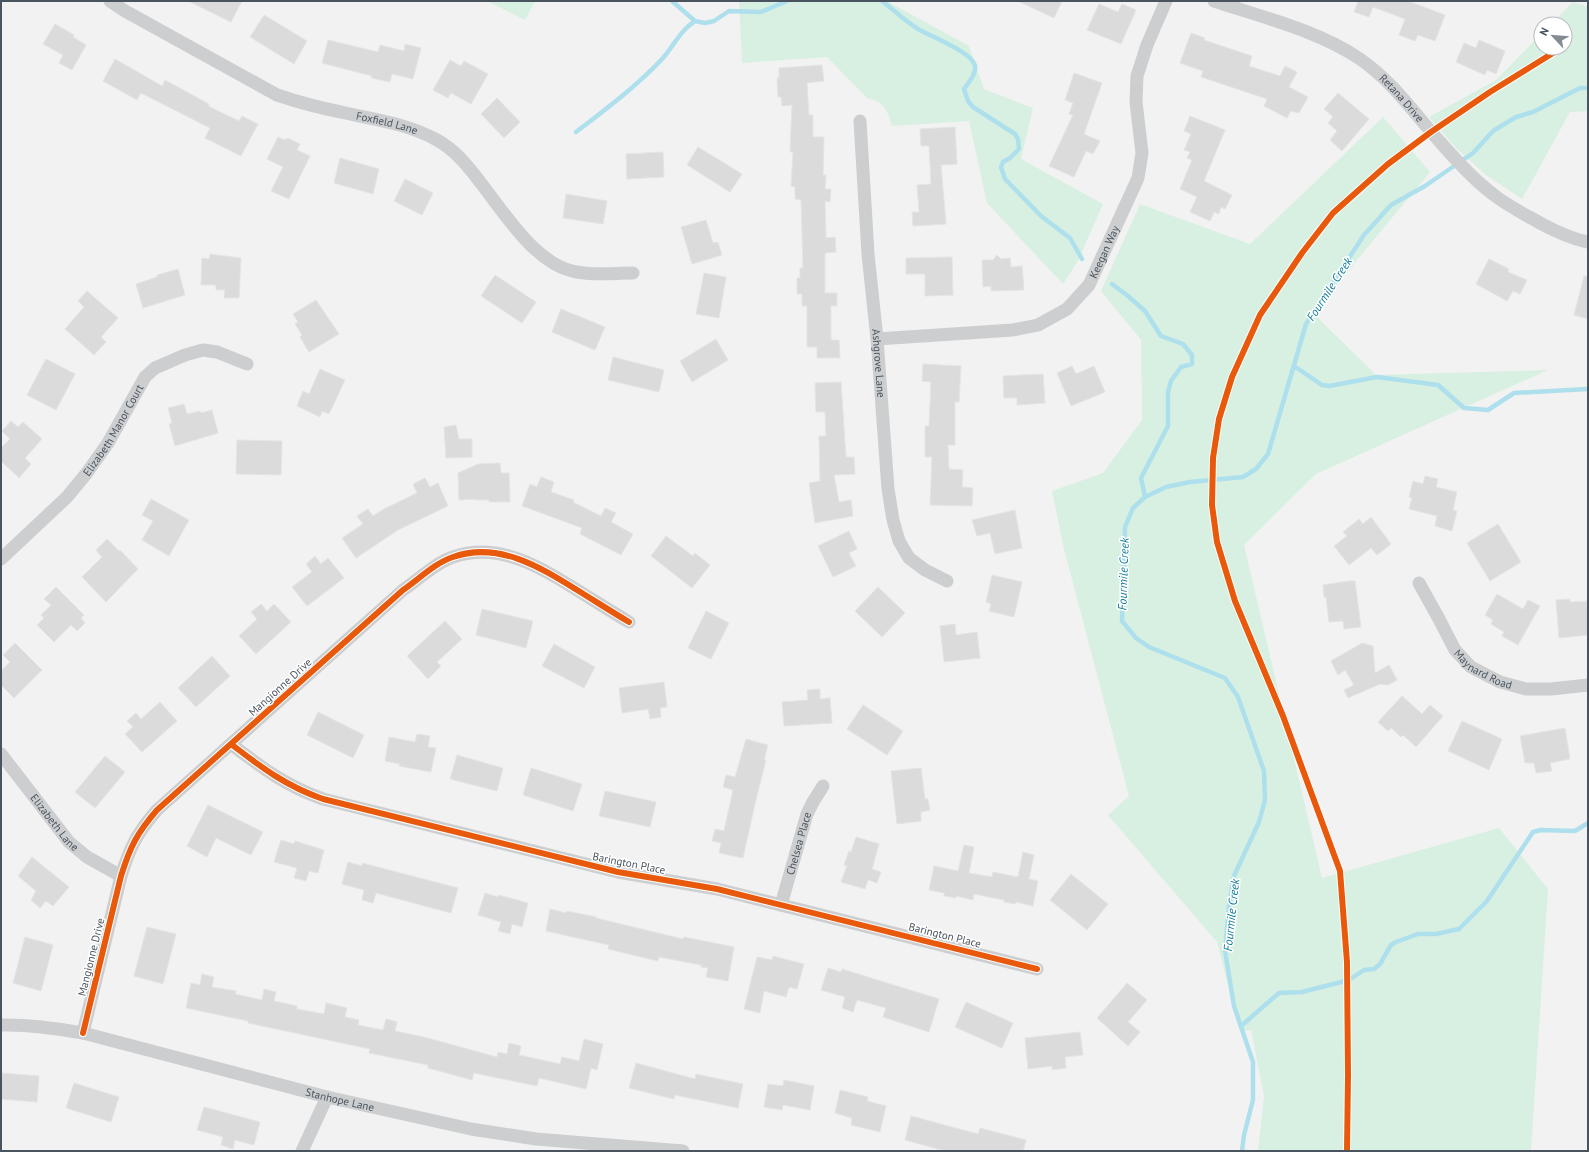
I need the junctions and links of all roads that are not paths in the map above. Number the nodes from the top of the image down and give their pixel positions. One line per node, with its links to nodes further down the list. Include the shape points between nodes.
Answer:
1 (110, 1): 6 (street, Foxfield Lane, via 277,95 414,128 439,141 455,152 524,238 560,267 592,274)
2 (1166, 1): 7 (street, Keegan Way, via 1137,76 1136,102 1142,153 1138,178 1090,285 1067,309 1038,324 1013,330)
3 (1214, 1): 5 (street, Retana Drive, via 1312,34 1336,44 1360,59 1388,81 1441,143 1494,195 1551,229)
4 (860, 121): 7 (street, Ashgrove Lane, via 868,254)
5 (1588, 242)
6 (633, 272)
7 (877, 340): 10 (street, Ashgrove Lane, via 888,489 899,541 909,558)
8 (247, 364): 9 (street, Elizabeth Manor Court, via 217,352 203,350 155,368 146,377 108,443 86,474 67,497)
9 (1, 559)
10 (947, 581)
11 (1419, 583): 13 (street, Maynard Road, via 1455,650 1471,667 1500,682 1526,689)
12 (629, 622): 14 (street, Mangionne Drive, via 550,573 527,562 496,553 466,553 452,557 403,590)
13 (1588, 685)
14 (231, 744): 17 (street, Mangionne Drive, via 142,826); 18 (street, Barington Place, via 282,781 323,799 618,872 717,889)
15 (1, 754): 17 (street, Elizabeth Lane, via 69,842 87,857)
16 (823, 786): 18 (street, Chelsea Place, via 807,814)
17 (121, 876): 21 (street, Mangionne Drive)
18 (781, 905): 19 (street, Barington Place)
19 (1037, 968)
20 (1, 1025): 21 (street, Stanhope Lane, via 19,1024)
21 (83, 1033): 22 (street, Stanhope Lane)
22 (326, 1097): 23 (street); 24 (street, Stanhope Lane, via 471,1129 536,1139)
23 (302, 1151)
24 (683, 1151)

